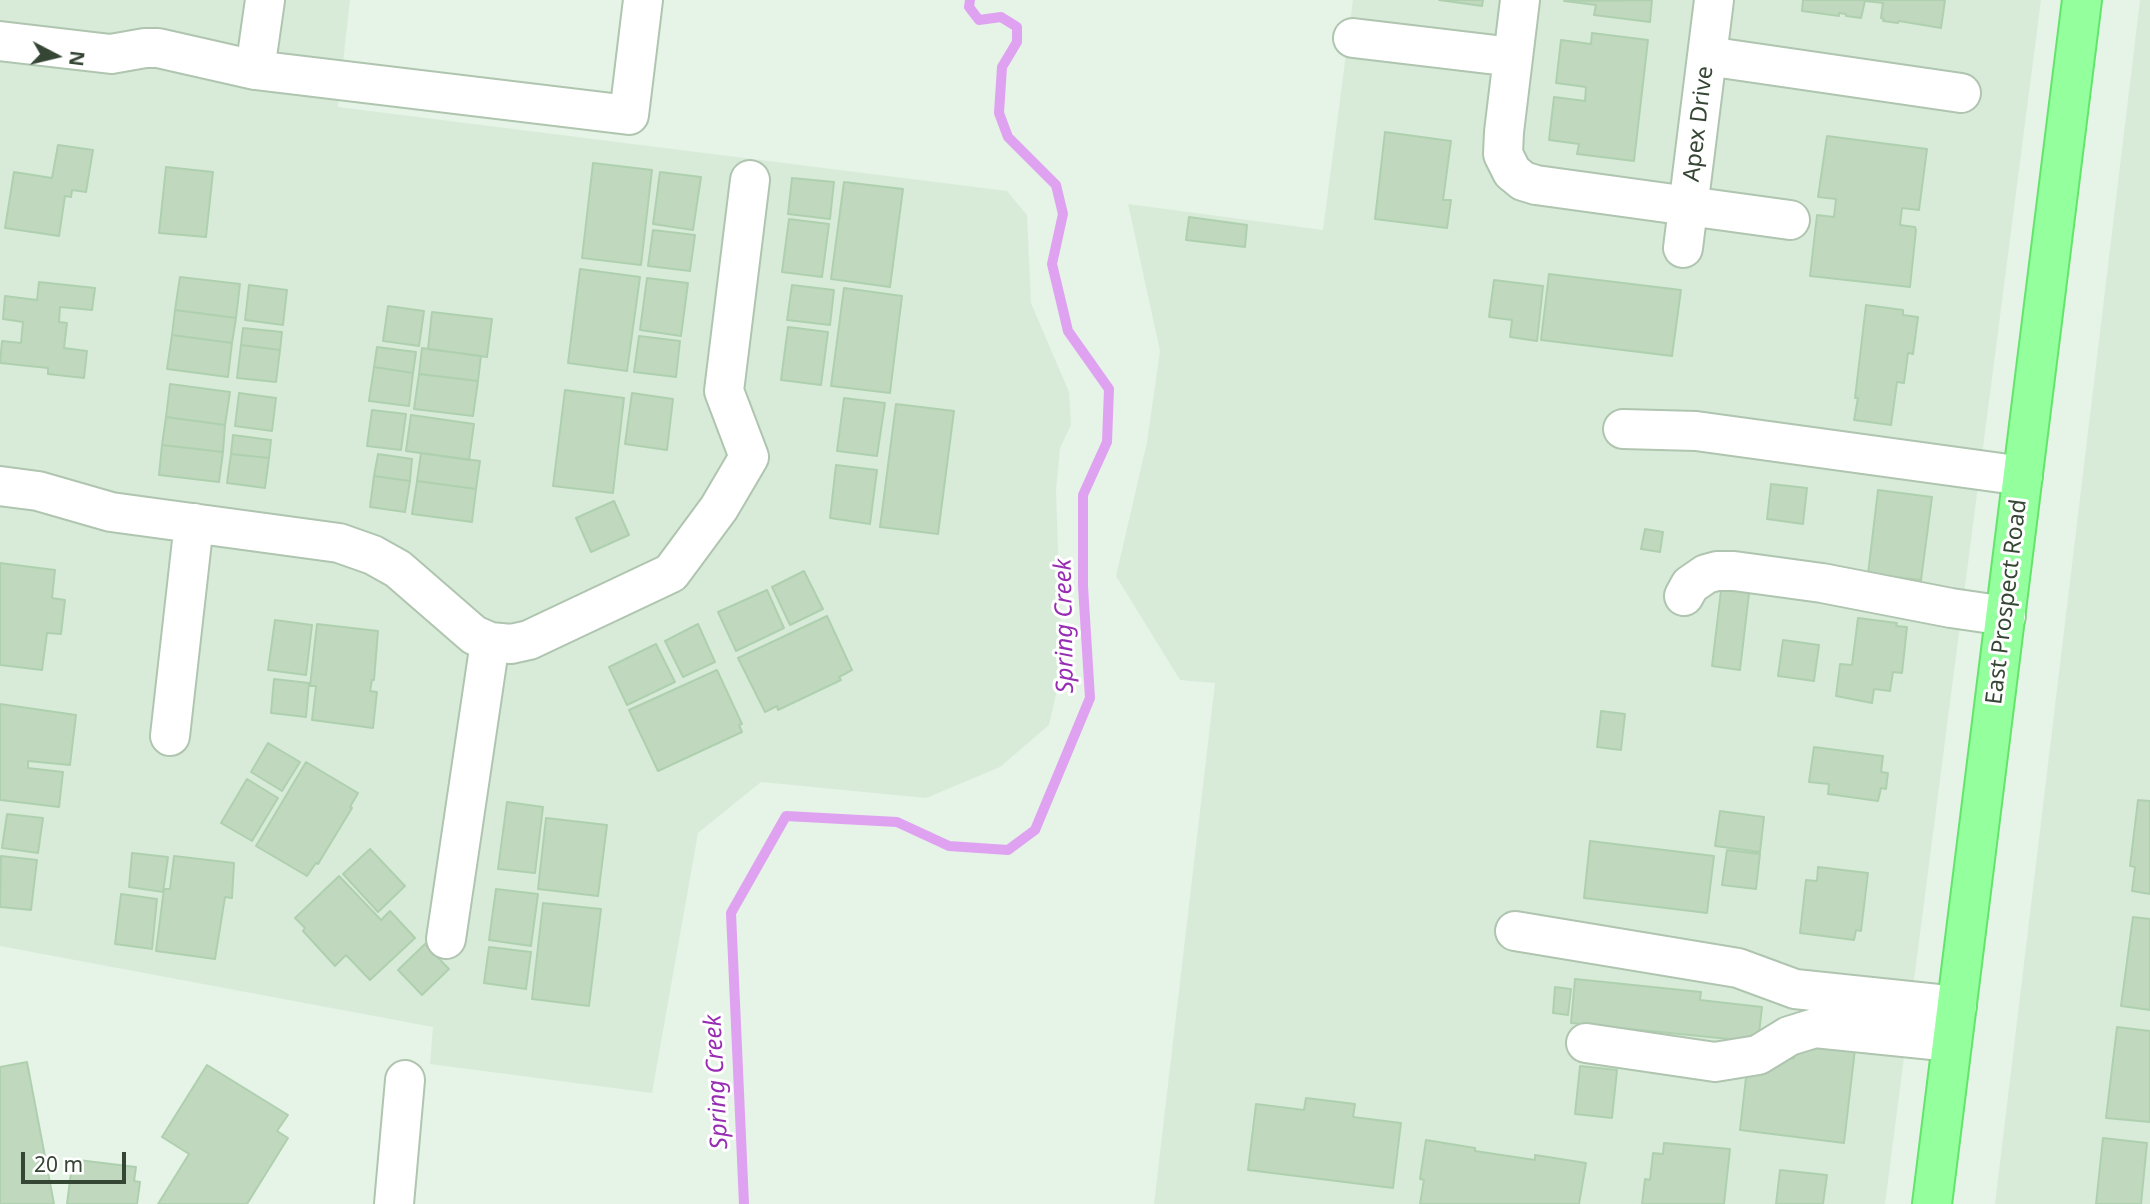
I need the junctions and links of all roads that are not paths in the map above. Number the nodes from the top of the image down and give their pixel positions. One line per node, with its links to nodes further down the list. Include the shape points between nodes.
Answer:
1 (265, 0): 10 (street)
2 (643, 0): 10 (street, via 629,115)
3 (1520, 0): 9 (street)
4 (1714, 0): 8 (street, Apex Drive)
5 (2082, 0): 17 (main road, East Prospect Road)
6 (1353, 38): 9 (street)
7 (0, 41): 10 (street, via 111,54 158,48)
8 (1707, 56): 11 (street); 13 (street, Apex Drive)
9 (1513, 57): 13 (street, via 1503,154 1512,172 1536,185)
10 (256, 70)
11 (1961, 93)
12 (750, 180): 22 (street, via 724,391 749,457 719,508 671,573 529,640)
13 (1689, 204): 14 (street); 15 (street, Apex Drive)
14 (1790, 220)
15 (1683, 248)
16 (1623, 429): 17 (street, via 1696,431)
17 (2023, 476): 21 (main road, East Prospect Road)
18 (0, 486): 19 (street, via 38,491 111,512)
19 (194, 523): 22 (street, via 340,544 373,555 398,569 474,635); 23 (street)
20 (1684, 596): 21 (street, via 1690,585 1706,574 1734,571)
21 (2006, 616): 26 (main road, East Prospect Road)
22 (490, 642): 25 (street)
23 (170, 736)
24 (1515, 931): 26 (street, via 1738,968 1795,989)
25 (446, 939)
26 (1955, 1024): 27 (street, via 1815,1028 1789,1036 1758,1055 1715,1062); 30 (main road, East Prospect Road)
27 (1586, 1043)
28 (405, 1080): 29 (street)
29 (394, 1204)
30 (1932, 1204)

